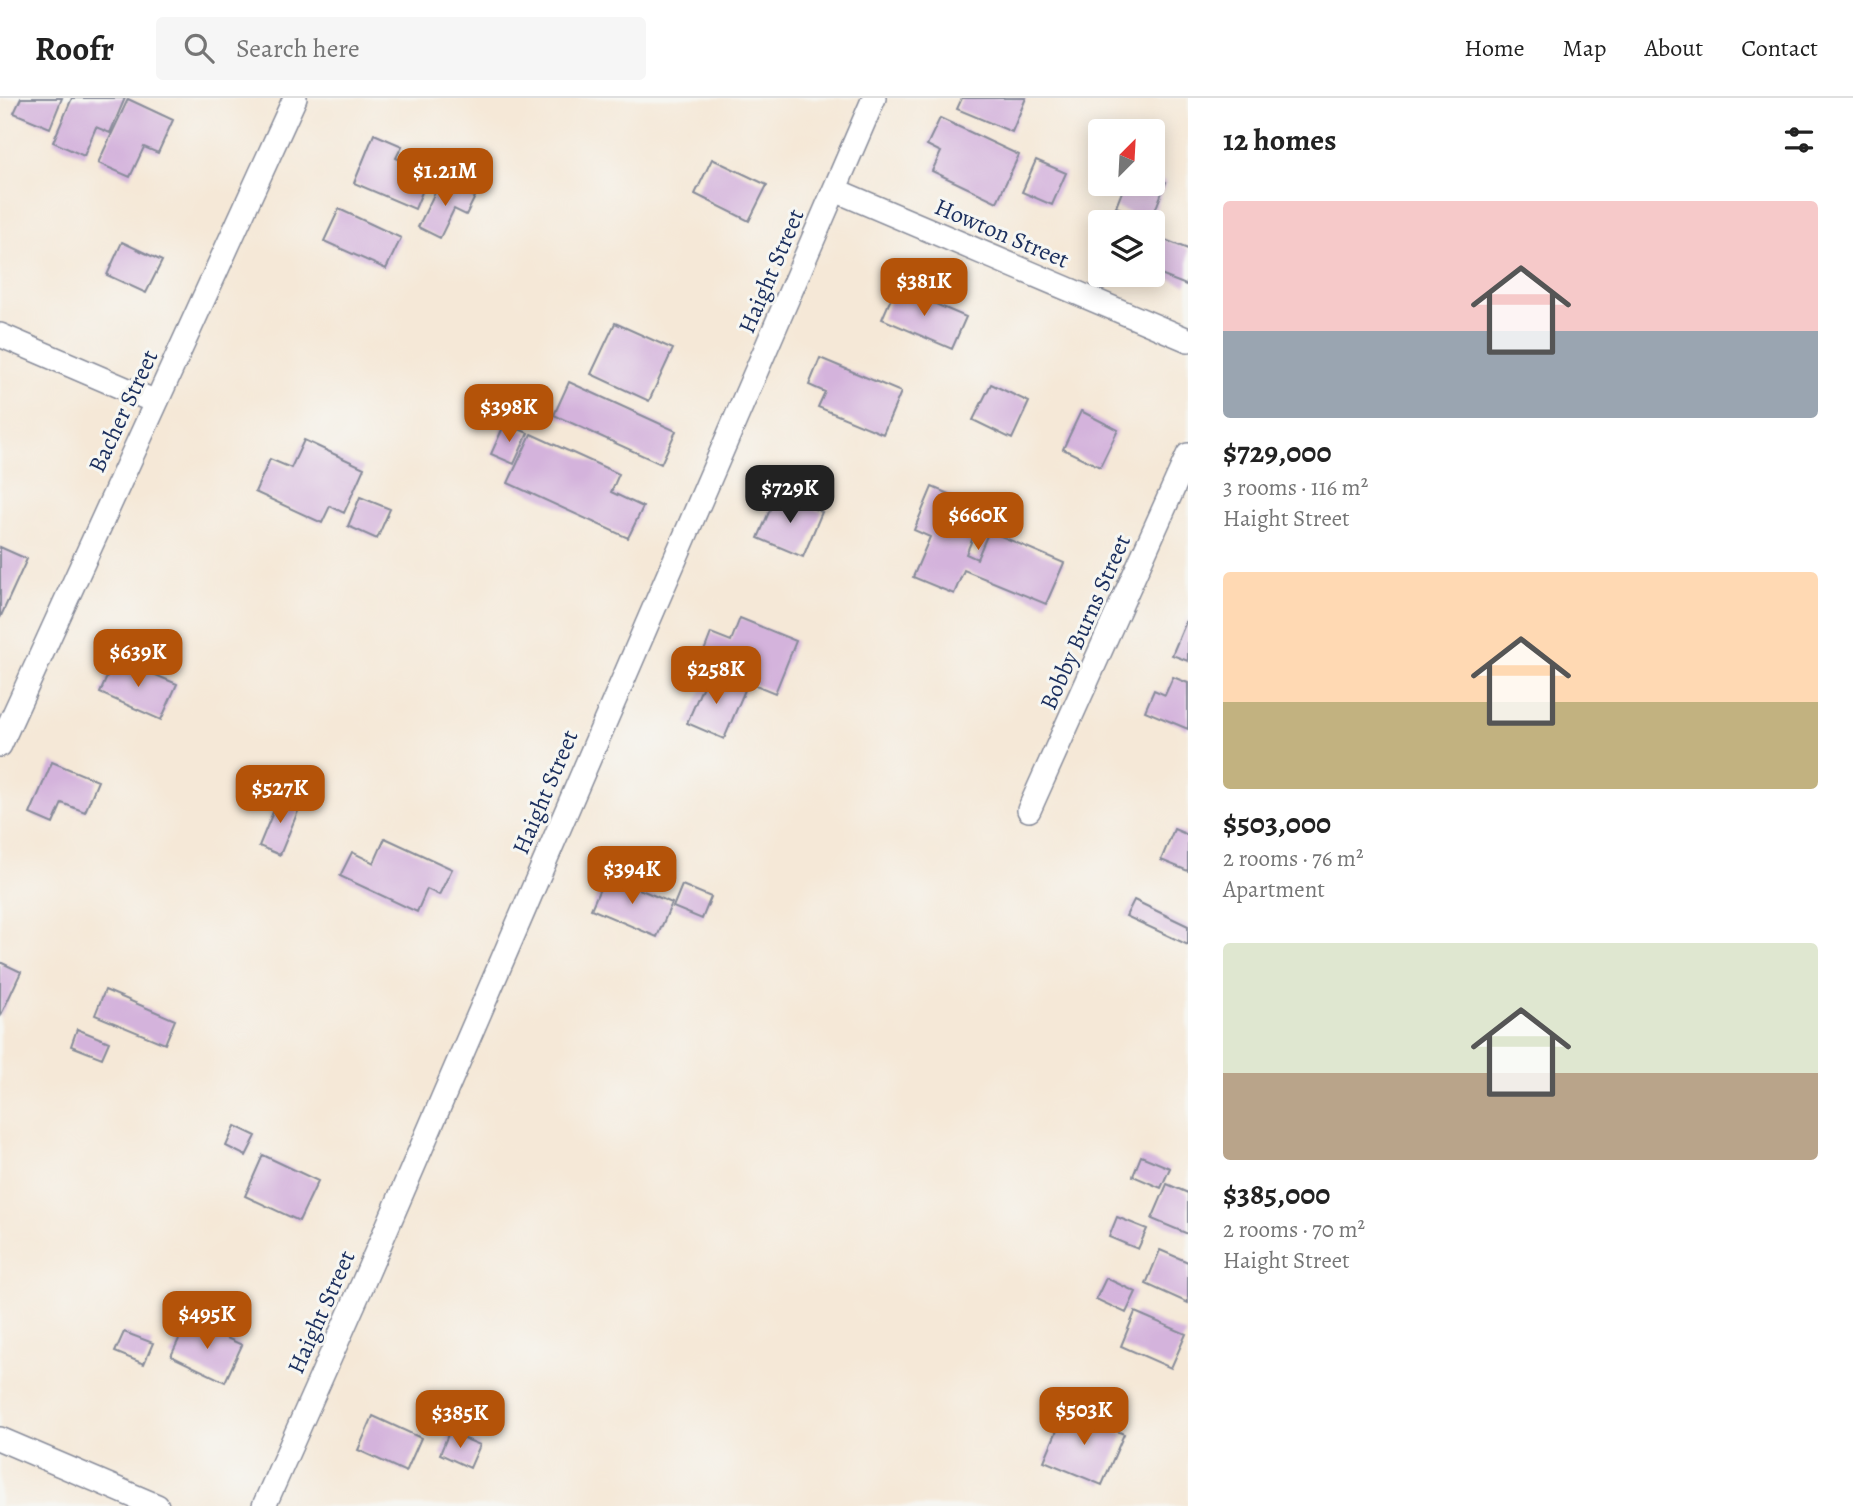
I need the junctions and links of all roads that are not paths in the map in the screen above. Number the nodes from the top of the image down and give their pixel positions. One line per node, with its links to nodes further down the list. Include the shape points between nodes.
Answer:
1 (295, 98): 6 (street, Bacher Street)
2 (874, 98): 3 (street, Haight Street)
3 (835, 190): 5 (street, Howton Street); 13 (street, Haight Street)
4 (0, 335): 6 (street)
5 (1188, 340)
6 (156, 402): 8 (street, Bacher Street)
7 (1188, 455): 10 (street, Bobby Burns Street)
8 (7, 710): 9 (street, Bacher Street)
9 (0, 746)
10 (1029, 810)
11 (0, 1439): 12 (street)
12 (157, 1506)
13 (264, 1506)

